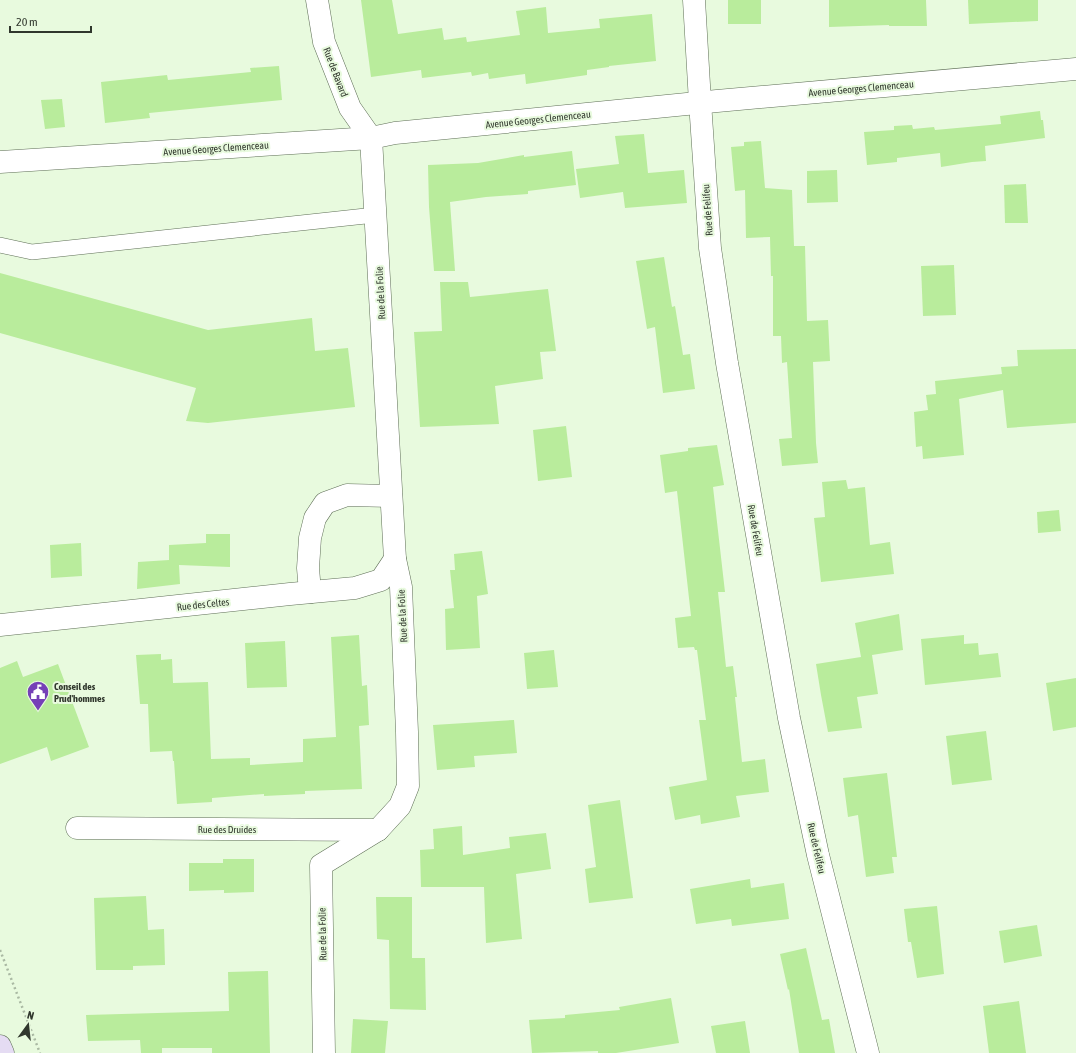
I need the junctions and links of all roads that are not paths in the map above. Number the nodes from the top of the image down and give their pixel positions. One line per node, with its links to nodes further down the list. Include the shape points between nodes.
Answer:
1 (317, 0): 5 (street, Rue de Bavard, via 324,42 350,108)
2 (694, 0): 4 (street, Rue de Felifeu)
3 (1076, 69): 4 (street, Avenue Georges Clemenceau)
4 (700, 102): 5 (street, Avenue Georges Clemenceau, via 394,133); 18 (street, Rue de Felifeu, via 710,248 727,363 786,702 818,855)
5 (372, 138): 6 (street, Avenue Georges Clemenceau); 7 (street, Rue de la Folie)
6 (0, 162)
7 (375, 215): 8 (lane, via 32,252); 9 (street, Rue de la Folie)
8 (0, 245)
9 (391, 496): 10 (street, Rue de la Folie); 11 (street, via 346,495 325,503 315,518 310,538)
10 (395, 559): 11 (street, Rue des Celtes, via 381,580 355,588); 14 (street, Rue de la Folie, via 401,587 408,786 400,806)
11 (310, 592): 12 (street, Rue des Celtes)
12 (0, 625)
13 (77, 828): 14 (street, Rue des Druides)
14 (378, 830): 17 (street, Rue de la Folie, via 322,865)
15 (0, 1046): 16 (main road)
16 (2, 1053)
17 (324, 1053)
18 (868, 1053)

